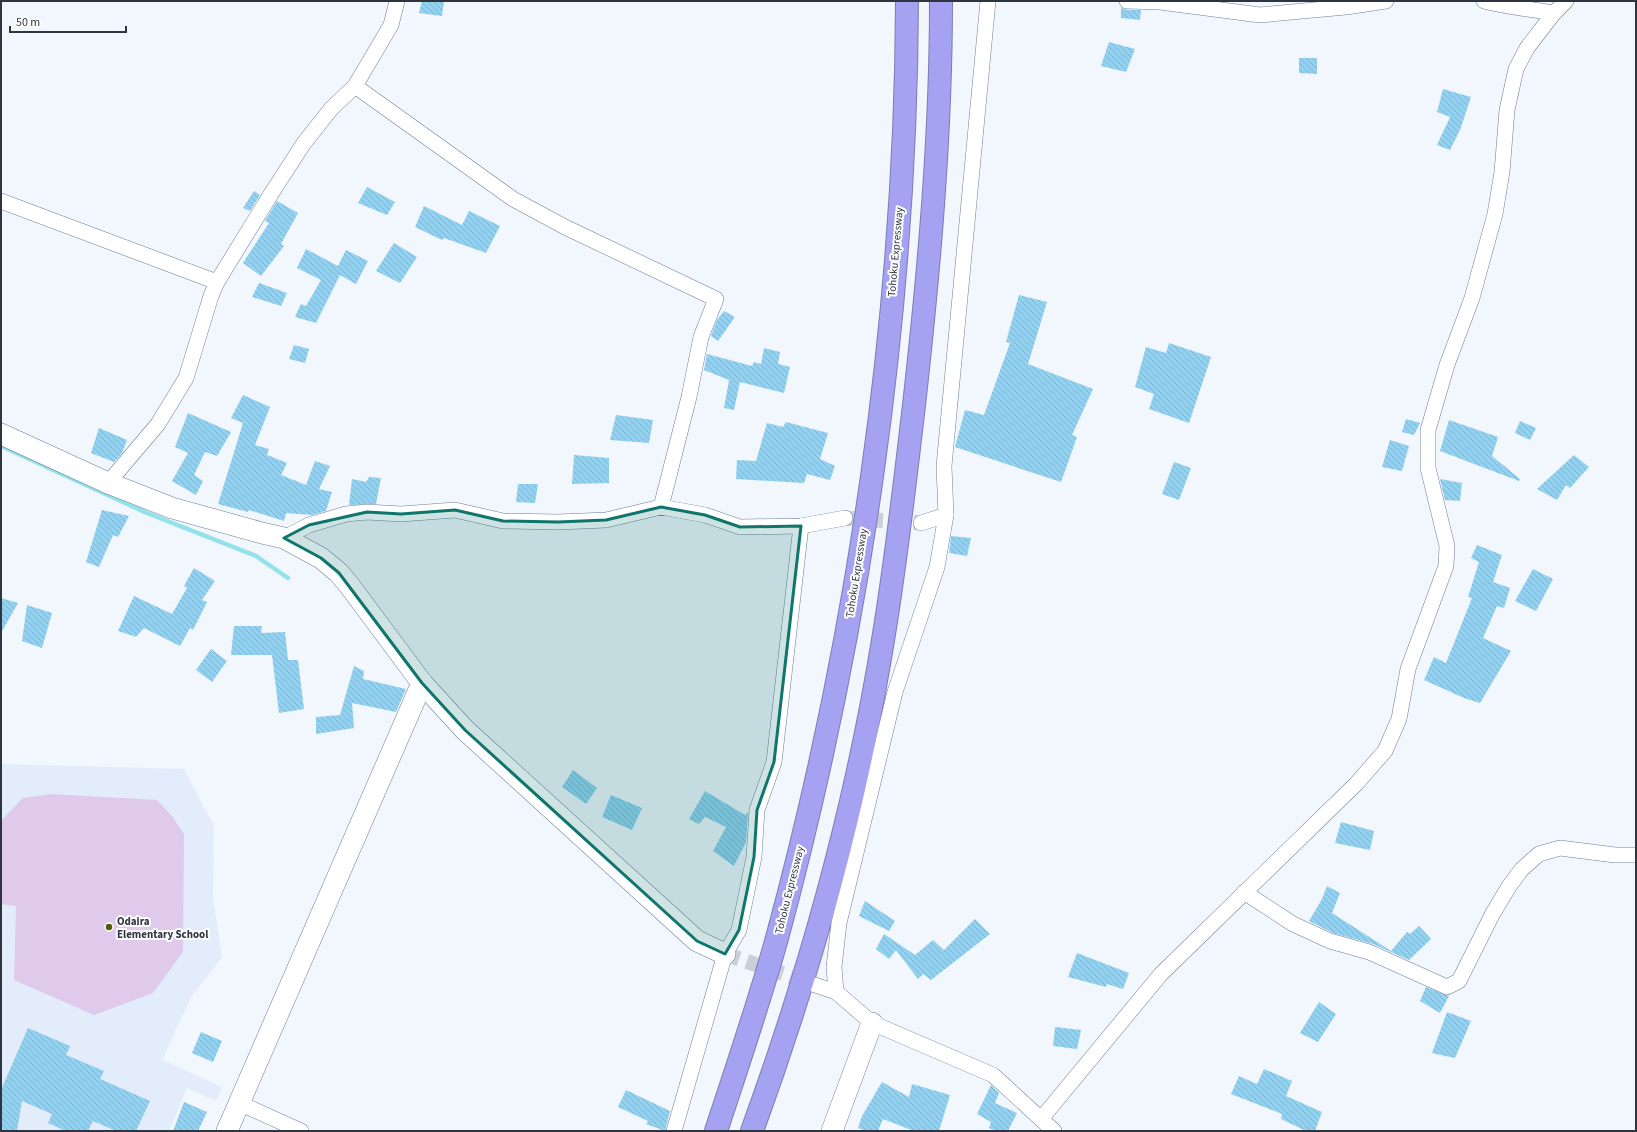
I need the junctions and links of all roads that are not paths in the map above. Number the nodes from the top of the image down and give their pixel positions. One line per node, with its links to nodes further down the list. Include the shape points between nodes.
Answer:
1 (398, 1): 10 (street, via 391,25)
2 (907, 1): 33 (highway, Tohoku Expressway, via 904,142 892,297 881,416 852,601 814,788 777,940)
3 (941, 1): 34 (highway, via 937,151 926,294 904,492 883,641 849,812 811,951 769,1086)
4 (988, 1): 16 (street, via 944,466)
5 (1127, 1): 6 (street, via 1160,2 1260,15)
6 (1386, 1)
7 (1484, 1): 9 (street, via 1510,8)
8 (1566, 1): 9 (street)
9 (1554, 13): 23 (street, via 1527,48 1516,69 1507,110 1502,172 1495,214 1472,298 1447,365 1428,430 1428,468 1447,546 1446,566 1408,669 1399,719 1385,751 1356,784)
10 (355, 86): 12 (street, via 331,109 304,143); 15 (street, via 513,199 565,227 716,299 702,337)
11 (1, 201): 12 (street)
12 (217, 282): 14 (street, via 186,378 158,424)
13 (1, 434): 14 (street)
14 (108, 483): 20 (street, via 172,508)
15 (661, 507): 19 (street, via 705,515 740,527); 20 (street, via 606,520 558,522 503,521 455,510 401,514 367,512 346,514 309,525)
16 (946, 515): 18 (street); 26 (street, via 938,568 895,692 838,924 834,967)
17 (845, 518): 19 (street)
18 (921, 523)
19 (801, 526): 24 (street, via 774,762 757,810 754,857 739,930)
20 (284, 538): 21 (street, via 321,558 339,573)
21 (422, 683): 24 (street, via 465,730 697,941); 28 (street)
22 (1636, 855): 23 (street, via 1560,848 1539,854 1522,869 1510,885 1459,981 1447,987 1369,952 1330,941 1294,924)
23 (1244, 892): 29 (street, via 1161,974)
24 (725, 954): 32 (street)
25 (815, 984): 26 (street)
26 (836, 992): 27 (street)
27 (872, 1023): 29 (street, via 993,1075); 35 (street)
28 (239, 1103): 30 (street); 31 (street)
29 (1041, 1119): 36 (street)
30 (227, 1131)
31 (301, 1131)
32 (674, 1131)
33 (716, 1131)
34 (752, 1131)
35 (832, 1131)
36 (1054, 1131)

